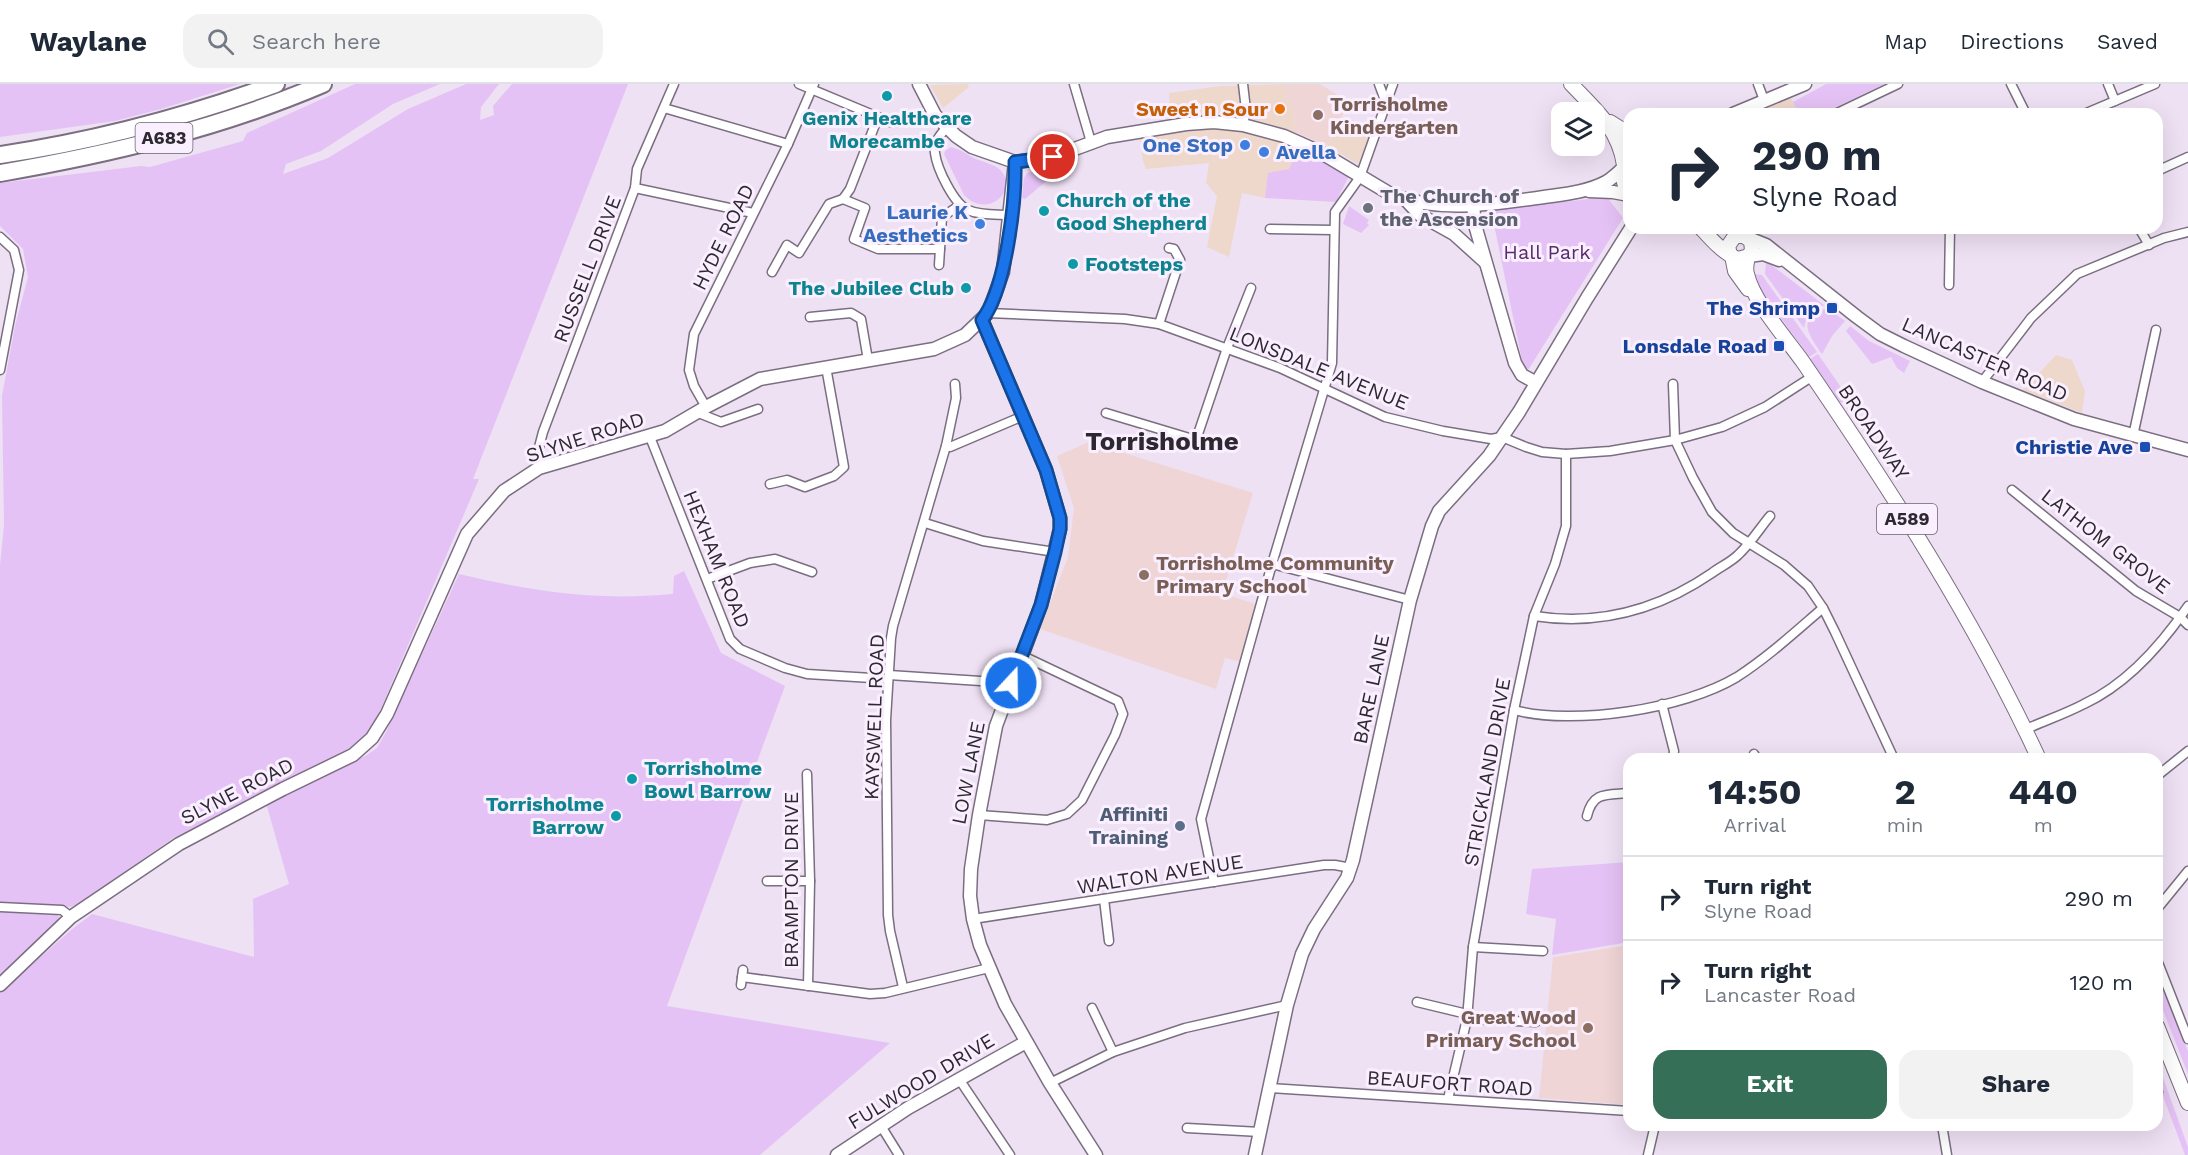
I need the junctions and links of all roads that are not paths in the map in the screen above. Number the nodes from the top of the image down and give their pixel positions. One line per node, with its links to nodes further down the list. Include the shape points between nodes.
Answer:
1 (276, 84): 37 (highway, A683, via 138,127)
2 (323, 84): 42 (highway, A683, via 253,111 122,150)
3 (674, 84): 22 (street, RUSSELL DRIVE)
4 (799, 84): 17 (street)
5 (919, 84): 27 (street)
6 (1074, 84): 34 (street)
7 (1242, 84): 31 (street, via 1246,110)
8 (1379, 84): 21 (street)
9 (1393, 84): 21 (street)
10 (1571, 84): 20 (main road)
11 (1758, 84): 18 (street)
12 (1805, 84): 18 (street)
13 (1898, 84): 24 (street)
14 (2011, 84): 25 (street)
15 (2108, 84): 19 (street)
16 (2155, 84): 19 (street)
17 (813, 87): 28 (street); 35 (street, HYDE ROAD)
18 (1764, 100): 23 (street)
19 (2115, 101): 26 (street)
20 (1589, 102)
21 (1386, 103): 43 (street)
22 (664, 108): 35 (street); 44 (street, RUSSELL DRIVE, via 638,169)
23 (1746, 108)
24 (1848, 108)
25 (2023, 108)
26 (2098, 108)
27 (935, 115): 28 (street, via 907,123); 32 (street)
28 (878, 117): 47 (street)
29 (1605, 118): 33 (main road)
30 (1605, 119): 36 (main road)
31 (1243, 125): 34 (street, via 1185,124); 43 (street, via 1292,139)
32 (946, 128): 39 (street, via 972,147); 49 (street, via 937,141 935,154)
33 (1623, 130)
34 (1091, 142): 39 (street, via 1053,157)
35 (788, 144): 51 (street, HYDE ROAD)
36 (1623, 154)
37 (0, 155)
38 (2188, 158): 41 (street)
39 (1015, 162): 52 (street)
40 (1623, 165): 45 (street, via 1606,182)
41 (2163, 168)
42 (0, 173)
43 (1360, 177): 48 (street); 54 (street, via 1335,212)
44 (635, 188): 51 (street); 101 (street, RUSSELL DRIVE, via 543,432)
45 (1576, 192): 46 (street); 50 (street)
46 (1623, 193)
47 (843, 199): 66 (street, via 865,208 854,238 878,249); 72 (street, via 829,204 799,253 787,246)
48 (1406, 199): 50 (street); 69 (street, via 1420,215 1454,234)
49 (960, 205): 52 (street, via 975,212); 66 (street, via 942,217)
50 (1473, 205): 69 (street)
51 (753, 213): 90 (street, HYDE ROAD, via 694,334 689,370)
52 (1011, 215): 77 (street, via 1003,272)
53 (1270, 229): 54 (street)
54 (1333, 230): 89 (street, via 1332,363)
55 (2188, 232): 64 (street)
56 (1627, 234): 85 (street, BARE LANE)
57 (1707, 234): 67 (main road, A589)
58 (1739, 234): 67 (main road, via 1730,240)
59 (1742, 234): 68 (main road, A589, via 1752,244)
60 (1743, 234): 70 (street, LANCASTER ROAD, via 1766,245)
61 (1950, 234): 73 (street)
62 (2143, 234): 64 (street)
63 (0, 237): 83 (street, via 14,250 19,270)
64 (2149, 245): 86 (street, via 2077,274 2031,318)
65 (1169, 248): 78 (street, via 1174,249 1180,260)
66 (940, 249): 71 (street)
67 (1731, 255): 68 (main road, via 1740,260); 75 (main road, BROADWAY / A589, via 1739,277)
68 (1749, 256): 70 (street, LANCASTER ROAD, via 1763,254); 75 (main road, BROADWAY / A589, via 1746,270)
69 (1486, 262): 85 (street, via 1518,369)
70 (1786, 263): 86 (street, LANCASTER ROAD, via 1880,334)
71 (939, 265)
72 (772, 272)
73 (1949, 285)
74 (1251, 288): 80 (street)
75 (1753, 291): 84 (main road, BROADWAY / A589)
76 (810, 317): 81 (street, via 851,313 861,319)
77 (985, 317): 78 (street, LONSDALE AVENUE, via 1125,319); 81 (street, SLYNE ROAD, via 943,346); 93 (street, LOW LANE)
78 (1160, 324): 80 (street, LONSDALE AVENUE)
79 (2156, 330): 95 (street)
80 (1227, 348): 89 (street, LONSDALE AVENUE); 92 (street, via 1196,440)
81 (868, 360): 82 (street, SLYNE ROAD)
82 (826, 367): 90 (street, SLYNE ROAD, via 760,379); 102 (street, via 844,467 834,476 805,487 787,480)
83 (0, 370)
84 (1813, 376): 97 (street, via 1765,407 1722,427); 122 (main road, BROADWAY / A589, via 1942,576)
85 (1535, 382): 96 (street, BARE LANE)
86 (1982, 382): 95 (street, LANCASTER ROAD, via 2074,419)
87 (955, 384): 98 (street, KAYSWELL ROAD, via 956,398)
88 (1673, 384): 97 (street)
89 (1325, 390): 96 (street, LONSDALE AVENUE, via 1385,417 1443,431 1491,439); 108 (street)
90 (701, 409): 91 (street, via 721,422); 94 (street, SLYNE ROAD, via 681,423)
91 (758, 409)
92 (1106, 414)
93 (1023, 416): 98 (street); 107 (street, LOW LANE, via 1046,470 1060,518)
94 (650, 436): 101 (street, SLYNE ROAD); 110 (street, HEXHAM ROAD)
95 (2133, 436): 99 (street, LANCASTER ROAD)
96 (1502, 437): 100 (street, via 1542,452); 111 (street, BARE LANE, via 1439,511)
97 (1675, 440): 100 (street); 106 (street, via 1712,512)
98 (946, 446): 105 (street, KAYSWELL ROAD)
99 (2188, 450)
100 (1566, 454): 114 (street, STRICKLAND DRIVE, via 1566,526)
101 (539, 468): 140 (street, SLYNE ROAD, via 504,491 466,534 387,714 372,738 353,755 179,844)
102 (770, 484)
103 (2012, 490): 115 (street, LATHOM GROVE, via 2136,591)
104 (1770, 516): 106 (street)
105 (925, 523): 107 (street, via 983,541); 118 (street, KAYSWELL ROAD, via 893,626)
106 (1747, 543): 113 (street, via 1784,565 1808,586); 114 (street, via 1738,555 1694,585 1656,604 1606,617)
107 (1055, 552): 117 (street, LOW LANE, via 1041,605)
108 (1272, 564): 111 (street); 136 (street, via 1201,819)
109 (812, 572): 110 (street, via 775,559 750,563)
110 (707, 579): 118 (street, HEXHAM ROAD, via 730,639 740,649 807,674)
111 (1410, 600): 132 (street, BARE LANE)
112 (2188, 606): 115 (street)
113 (1824, 608): 120 (street, via 1735,678 1706,692); 125 (street)
114 (1534, 616): 121 (street, STRICKLAND DRIVE)
115 (2180, 617): 116 (street, LATHOM GROVE); 122 (street, via 2157,646 2113,686 2086,704)
116 (2188, 625)
117 (1021, 655): 119 (street, LOW LANE); 130 (street, via 1118,701 1123,714 1082,801 1067,814 1047,820)
118 (888, 677): 119 (street, HEXHAM ROAD); 150 (street, KAYSWELL ROAD, via 888,915)
119 (1011, 683): 130 (street, LOW LANE, via 996,726)
120 (1662, 704): 121 (street, via 1566,717); 124 (street)
121 (1514, 710): 143 (street, STRICKLAND DRIVE)
122 (2024, 730): 126 (main road, BROADWAY / A589)
123 (2188, 751): 127 (street)
124 (1674, 753)
125 (1891, 753)
126 (2036, 753)
127 (2163, 771)
128 (807, 774): 135 (street, BRAMPTON DRIVE)
129 (1623, 794): 131 (street, via 1596,798 1590,803)
130 (978, 815): 141 (street, LOW LANE, via 971,869)
131 (1587, 816)
132 (1351, 868): 136 (street, WALTON AVENUE, via 1324,865); 152 (street, BARE LANE, via 1306,946)
133 (2187, 875): 138 (street)
134 (767, 881): 135 (street)
135 (810, 881): 149 (street, BRAMPTON DRIVE)
136 (1214, 882): 137 (street, WALTON AVENUE)
137 (1104, 899): 141 (street, WALTON AVENUE); 142 (street)
138 (2163, 902)
139 (0, 907): 140 (street, via 62,910)
140 (71, 917): 148 (street, SLYNE ROAD)
141 (973, 919): 145 (street, LOW LANE)
142 (1109, 941)
143 (1473, 947): 144 (street); 154 (street, STRICKLAND DRIVE)
144 (1543, 951)
145 (989, 968): 150 (street); 158 (street, LOW LANE)
146 (2163, 975): 156 (street)
147 (742, 977): 149 (street)
148 (0, 984)
149 (808, 986): 150 (street, via 870,994)
150 (903, 987)
151 (1417, 1002): 154 (street)
152 (1287, 1005): 159 (street, via 1185,1028); 162 (street, BARE LANE)
153 (1092, 1008): 159 (street)
154 (1467, 1016): 155 (street); 163 (street, STRICKLAND DRIVE)
155 (1536, 1022)
156 (2188, 1039)
157 (2163, 1041): 164 (main road)
158 (1026, 1042): 160 (street, FULWOOD DRIVE); 161 (street, LOW LANE)
159 (1113, 1052): 161 (street)
160 (959, 1079): 166 (street, FULWOOD DRIVE); 173 (street)
161 (1050, 1083): 174 (street, LOW LANE)
162 (1269, 1088): 163 (street, BEAUFORT ROAD); 170 (street, BARE LANE)
163 (1448, 1099): 165 (street, BEAUFORT ROAD)
164 (2188, 1103)
165 (1623, 1111)
166 (881, 1126): 171 (street, FULWOOD DRIVE); 172 (street)
167 (1187, 1128): 170 (street)
168 (1653, 1131): 176 (street)
169 (1943, 1131): 177 (street)
170 (1260, 1132): 175 (street, BARE LANE)
171 (837, 1155)
172 (899, 1155)
173 (1010, 1155)
174 (1096, 1155)
175 (1255, 1155)
176 (1648, 1155)
177 (1947, 1155)

